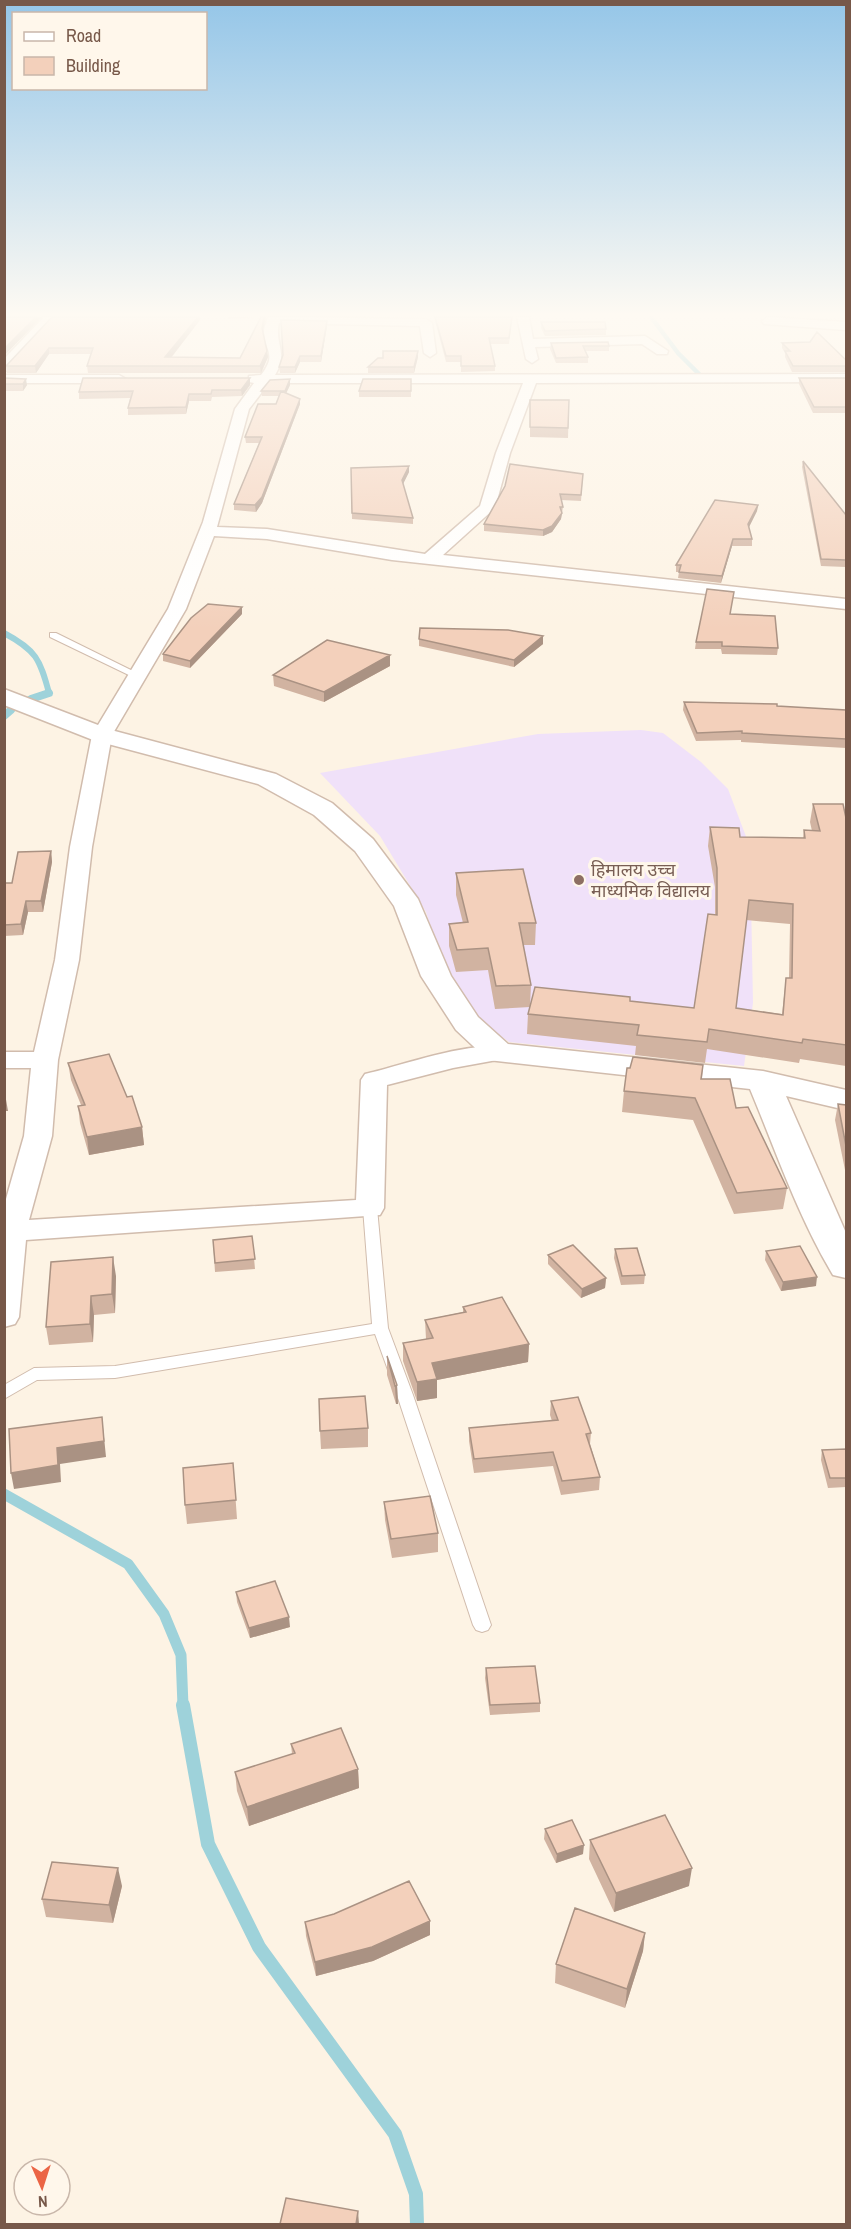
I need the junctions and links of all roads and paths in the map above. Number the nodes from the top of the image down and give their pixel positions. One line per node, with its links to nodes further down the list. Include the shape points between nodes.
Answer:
1 (239, 421): 3 (street)
2 (516, 421): 4 (street, via 487,508)
3 (208, 531): 4 (street, via 267,534); 7 (street, via 177,609)
4 (429, 559): 5 (street)
5 (846, 604)
6 (53, 635): 7 (lane)
7 (138, 676): 9 (street)
8 (4, 696): 9 (street)
9 (102, 735): 10 (street, via 267,779 323,809 364,845 408,905 436,976 467,1023); 12 (street, via 81,847 67,960)
10 (499, 1053): 13 (street); 15 (street, via 452,1060 374,1080)
11 (4, 1060): 12 (street)
12 (45, 1060): 16 (street, via 38,1136)
13 (763, 1080): 14 (street); 17 (street, via 820,1216)
14 (846, 1100)
15 (370, 1208): 16 (street); 19 (lane)
16 (12, 1232): 18 (street)
17 (846, 1266)
18 (4, 1317)
19 (380, 1328): 20 (lane, via 115,1372 34,1374); 21 (lane)
20 (4, 1393)
21 (482, 1625)

